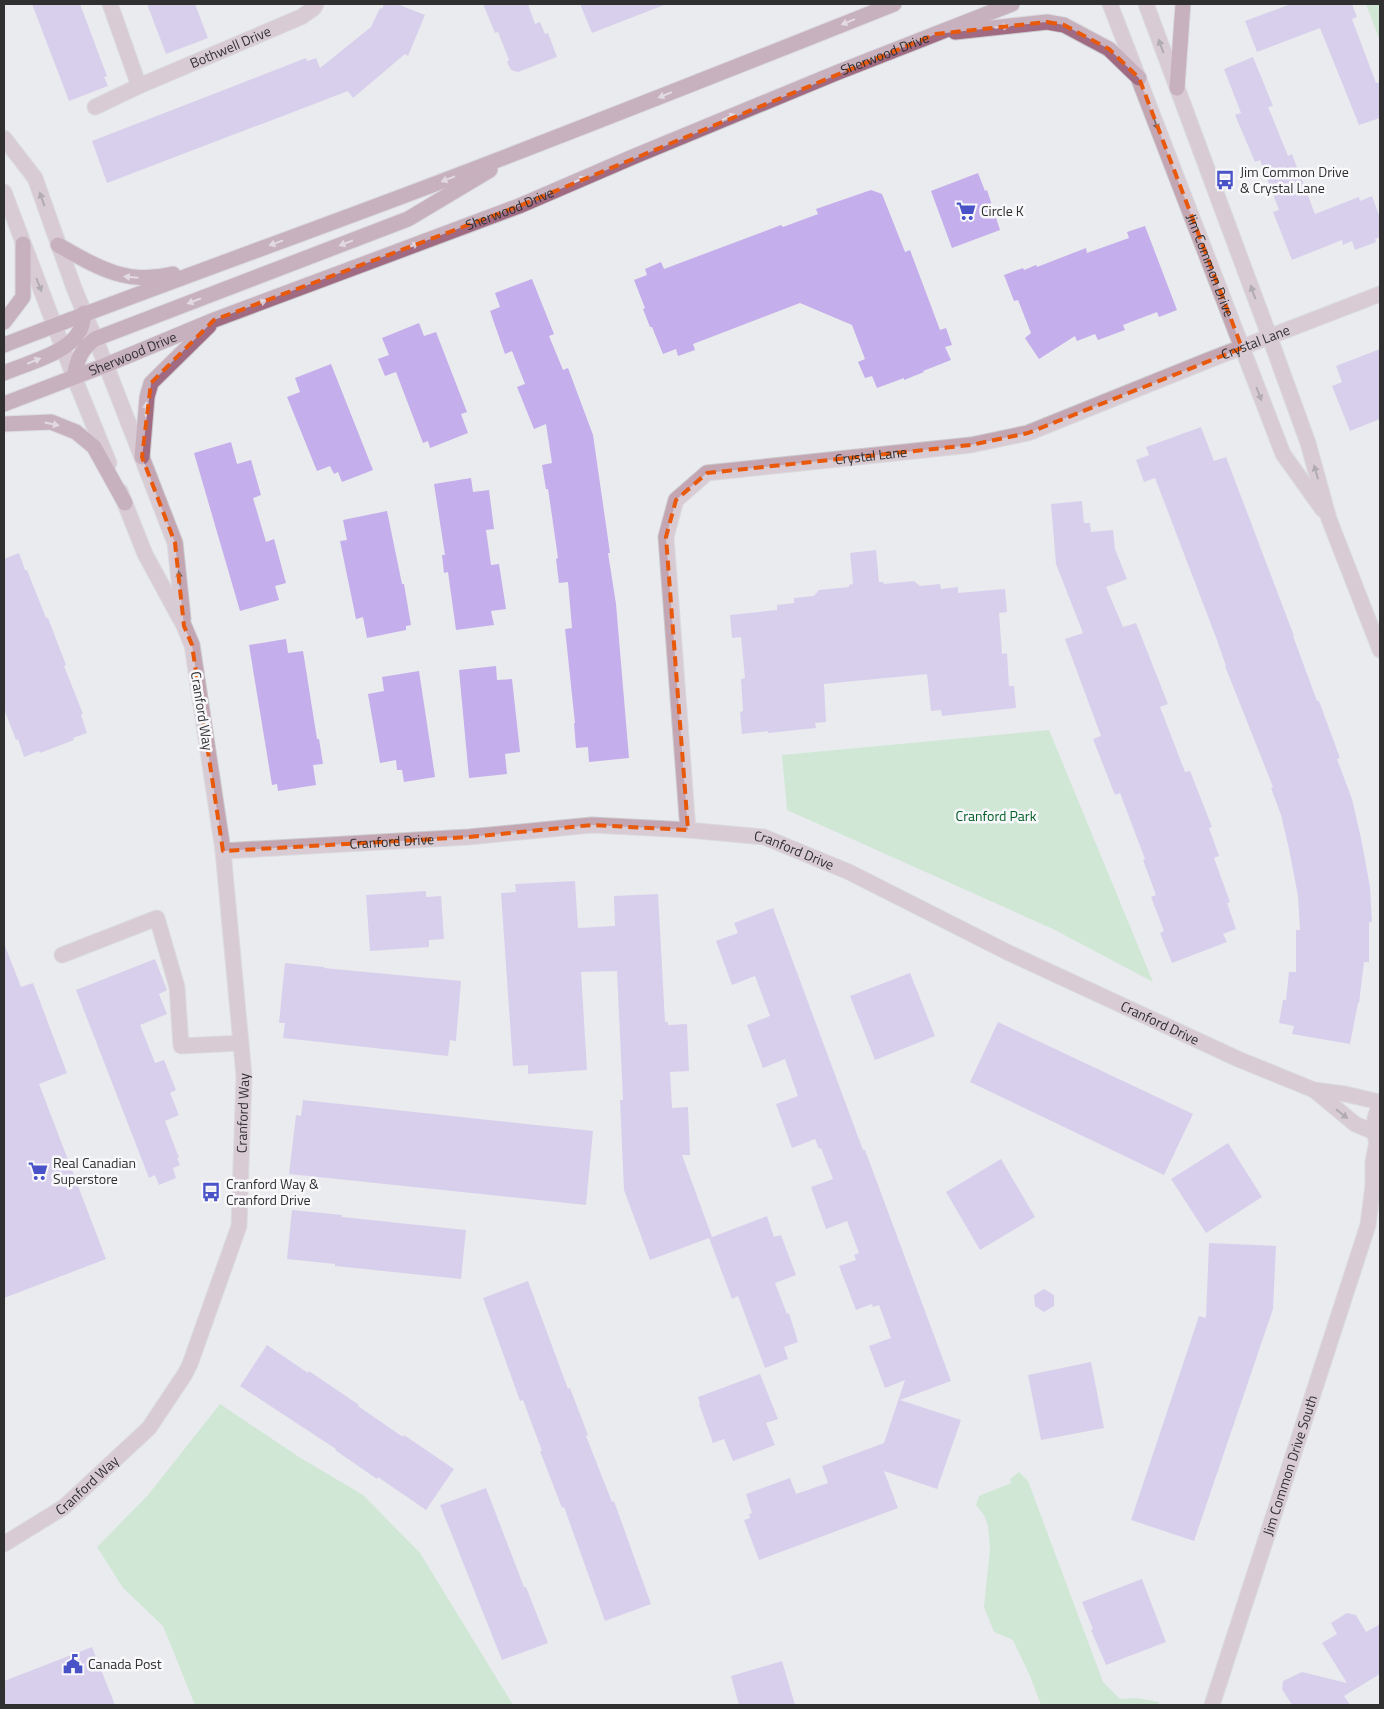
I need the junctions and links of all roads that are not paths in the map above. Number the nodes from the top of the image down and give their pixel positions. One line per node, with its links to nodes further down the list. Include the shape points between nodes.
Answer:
1 (110, 4): 10 (street)
2 (316, 4): 10 (street, Bothwell Drive, via 302,17)
3 (894, 4): 14 (main road, one-way to 14)
4 (1012, 4): 8 (main road, Sherwood Drive)
5 (1110, 4): 9 (street, Jim Common Drive)
6 (1146, 4): 11 (street, Jim Common Drive, one-way to 6)
7 (1183, 4): 11 (main road)
8 (936, 34): 9 (main road, one-way to 9, via 1047,22 1064,25 1109,49); 21 (main road, Sherwood Drive, one-way to 8, via 519,206 827,76)
9 (1139, 78): 27 (street, Jim Common Drive, one-way to 27)
10 (139, 86): 12 (street, Bothwell Drive)
11 (1177, 88): 24 (street, Jim Common Drive, one-way to 11)
12 (95, 107)
13 (4, 138): 17 (street, one-way to 13, via 35,178)
14 (528, 148): 18 (main road, one-way to 18); 25 (main road, one-way to 25, via 408,219)
15 (4, 192): 16 (street)
16 (23, 244): 22 (main road, via 23,297); 23 (street, one-way to 23)
17 (58, 245): 18 (main road, one-way to 17, via 162,277 143,278 100,269); 20 (street)
18 (247, 254): 20 (main road)
19 (1380, 294): 24 (street, Crystal Lane)
20 (84, 313): 23 (main road); 25 (street, Cranford Way); 28 (main road, via 79,334)
21 (214, 320): 29 (main road, Sherwood Drive); 34 (main road, one-way to 21, via 147,397 152,383)
22 (4, 322)
23 (55, 325): 26 (main road); 28 (street, Cranford Way)
24 (1270, 338): 27 (street, Crystal Lane); 36 (street, Jim Common Drive, one-way to 24, via 1308,443)
25 (95, 339): 29 (street, Cranford Way); 31 (main road, via 76,362)
26 (4, 345)
27 (1242, 348): 36 (street, Jim Common Drive, one-way to 36, via 1283,454); 39 (street, Crystal Lane, via 1028,433 971,445 707,473 676,500 666,537)
28 (63, 349): 30 (main road, one-way to 28); 31 (street, Cranford Way)
29 (106, 365): 31 (main road, Sherwood Drive); 34 (street, Cranford Way)
30 (4, 373)
31 (74, 377): 32 (main road, Sherwood Drive); 35 (street, Cranford Way)
32 (4, 404)
33 (4, 424): 35 (main road, one-way to 35, via 51,422 76,432 94,448)
34 (142, 457): 37 (street, Cranford Way, one-way to 34, via 175,543)
35 (125, 503): 37 (street, Cranford Way, via 145,554)
36 (1329, 519): 38 (street, Jim Common Drive)
37 (184, 626): 40 (street, Cranford Way, via 192,645)
38 (1380, 650)
39 (688, 830): 40 (street, Cranford Drive, via 592,826 469,837); 43 (street, Cranford Drive, via 764,837 849,872 1009,953 1229,1055)
40 (223, 851): 42 (street, Cranford Way)
41 (62, 954): 42 (street, via 156,918 176,986 181,1046)
42 (241, 1043): 48 (street, Cranford Way, via 244,1076 239,1226 188,1369 149,1428 64,1507)
43 (1314, 1090): 44 (street, Cranford Drive, via 1345,1094); 45 (street, Cranford Drive, one-way to 45)
44 (1380, 1104): 45 (street, Jim Common Drive South, via 1374,1121)
45 (1377, 1139): 47 (street, Jim Common Drive South)
46 (1380, 1205): 47 (street, Jim Common Drive South)
47 (1368, 1225): 49 (street, Jim Common Drive South)
48 (4, 1544)
49 (1212, 1705)

